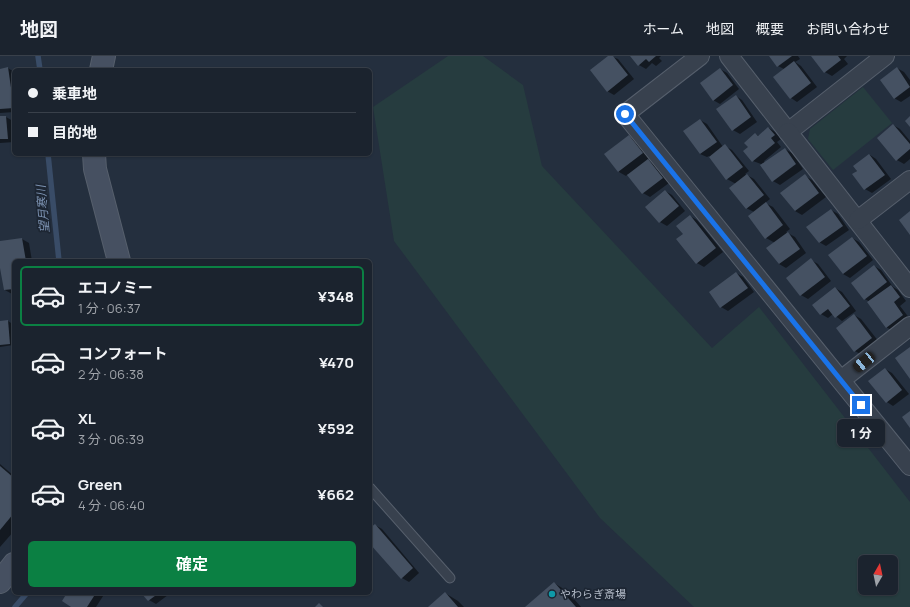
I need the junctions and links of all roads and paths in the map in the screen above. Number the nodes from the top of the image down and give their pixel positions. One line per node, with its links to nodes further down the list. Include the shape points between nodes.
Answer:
1 (104, 56): 5 (street)
2 (700, 56): 13 (street, via 625,114)
3 (729, 56): 6 (street)
4 (885, 56): 6 (street)
5 (101, 68)
6 (788, 132): 9 (street)
7 (94, 156): 10 (street, via 95,169)
8 (910, 180): 9 (street)
9 (858, 220): 11 (street)
10 (118, 259)
11 (910, 288)
12 (910, 326): 13 (street)
13 (841, 380): 14 (street)
14 (910, 466)
15 (372, 490): 17 (lane)
16 (12, 567): 18 (street)
17 (450, 578)
18 (0, 582)

